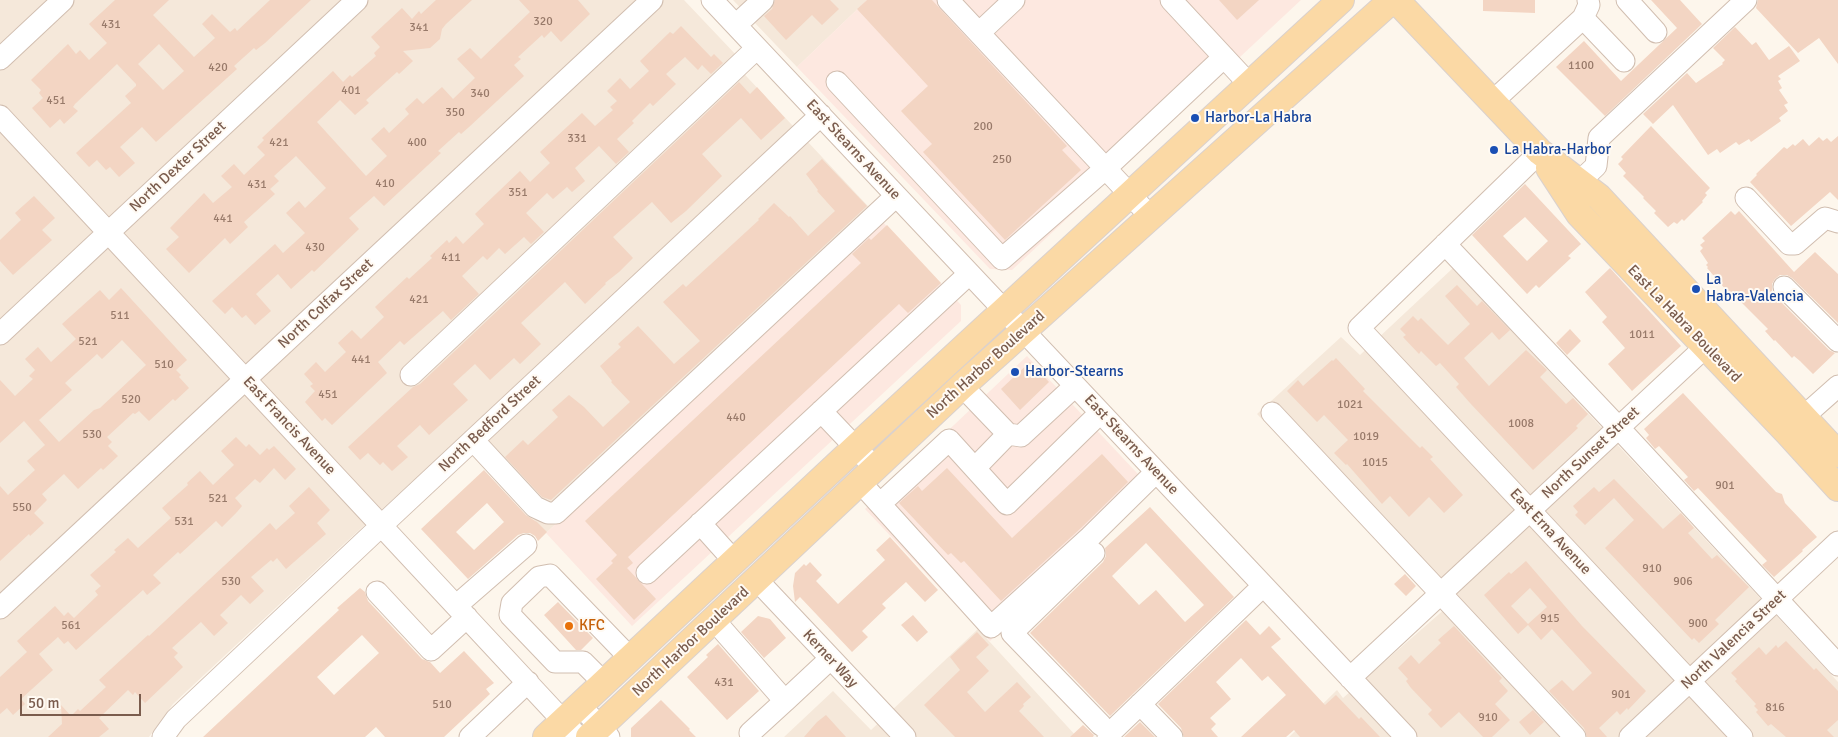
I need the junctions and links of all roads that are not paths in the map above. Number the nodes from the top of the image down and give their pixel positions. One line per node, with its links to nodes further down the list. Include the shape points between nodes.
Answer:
1 (63, 0): 20 (street)
2 (357, 0): 35 (street, North Dexter Street)
3 (652, 0): 45 (street, North Colfax Street)
4 (712, 0): 15 (street, East Stearns Avenue)
5 (763, 0): 15 (street)
6 (948, 0): 17 (street)
7 (1013, 0): 17 (street)
8 (1170, 0): 19 (street)
9 (1341, 0): 23 (main road, North Harbor Boulevard)
10 (1392, 0): 33 (main road, North Harbor Boulevard)
11 (1396, 0): 24 (main road, East La Habra Boulevard)
12 (1627, 0): 16 (street)
13 (1746, 0): 29 (street, via 1599,138 1596,166)
14 (1585, 9): 21 (street); 24 (street)
15 (736, 25): 18 (street, East Stearns Avenue)
16 (1656, 32)
17 (979, 33): 28 (street)
18 (757, 48): 26 (street, East Stearns Avenue); 44 (street)
19 (1224, 57): 23 (street); 28 (street)
20 (0, 59)
21 (1624, 61)
22 (837, 82): 28 (street, via 1002,259)
23 (1250, 85): 30 (main road, North Harbor Boulevard)
24 (1492, 102): 27 (main road, East La Habra Boulevard)
25 (0, 116): 35 (street, East Francis Avenue)
26 (821, 116): 31 (street, East Stearns Avenue); 56 (street, North Bedford Street)
27 (1540, 152): 29 (main road, East La Habra Boulevard); 36 (street); 42 (main road, East La Habra Boulevard, via 1579,214)
28 (1106, 168): 30 (street)
29 (1579, 182): 42 (main road, East La Habra Boulevard, via 1599,197)
30 (1131, 195): 33 (street); 39 (main road, North Harbor Boulevard)
31 (896, 196): 37 (street, East Stearns Avenue); 56 (street, via 556,514 535,507)
32 (1746, 198): 34 (street, via 1789,244 1796,244 1825,218)
33 (1151, 217): 40 (main road, North Harbor Boulevard)
34 (1838, 222)
35 (109, 232): 41 (street, North Dexter Street); 45 (street, East Francis Avenue)
36 (1445, 244): 54 (street); 65 (street, East Erna Avenue, via 1359,328)
37 (969, 274): 39 (street, East Stearns Avenue); 49 (street)
38 (1784, 287): 43 (street)
39 (1005, 310): 40 (street, East Stearns Avenue); 58 (main road, North Harbor Boulevard)
40 (1023, 330): 46 (main road, North Harbor Boulevard); 47 (street, East Stearns Avenue)
41 (0, 334)
42 (1714, 338): 53 (main road, East La Habra Boulevard); 54 (street, North Sunset Street)
43 (1838, 341)
44 (411, 375)
45 (245, 380): 67 (street, East Francis Avenue); 77 (street, North Colfax Street)
46 (962, 386): 52 (main road, North Harbor Boulevard); 55 (street)
47 (1075, 386): 50 (street, East Stearns Avenue); 55 (street)
48 (1838, 386): 53 (street)
49 (821, 411): 58 (street); 66 (street)
50 (1100, 413): 60 (street, via 1007,504); 62 (street, East Stearns Avenue)
51 (1272, 413): 75 (street)
52 (929, 417): 57 (street); 61 (main road, North Harbor Boulevard)
53 (1795, 424): 59 (main road, East La Habra Boulevard); 63 (main road, East La Habra Boulevard)
54 (1618, 427): 65 (street, North Sunset Street); 76 (street)
55 (1014, 435): 60 (street)
56 (473, 440): 67 (street, North Bedford Street)
57 (949, 440): 60 (street); 64 (street)
58 (856, 447): 61 (street); 70 (main road, North Harbor Boulevard)
59 (1838, 454)
60 (975, 468)
61 (868, 475): 64 (street); 72 (main road, North Harbor Boulevard)
62 (1161, 478): 64 (street, via 991,627); 73 (street, East Stearns Avenue); 92 (street, via 1012,633)
63 (1838, 488)
64 (880, 504)
65 (1530, 510): 75 (street, North Sunset Street); 86 (street, East Erna Avenue)
66 (700, 523): 70 (street); 71 (street)
67 (382, 525): 78 (street, East Francis Avenue); 94 (street, North Bedford Street, via 176,719)
68 (1838, 542): 76 (street, North Valencia Street)
69 (526, 545): 78 (street)
70 (734, 560): 82 (main road, North Harbor Boulevard)
71 (647, 573)
72 (757, 580): 79 (main road, North Harbor Boulevard); 83 (street, Kerner Way)
73 (1263, 586): 85 (street, East Stearns Avenue); 90 (street)
74 (377, 592): 78 (street, via 431,650)
75 (1441, 593): 85 (street, North Sunset Street); 99 (street)
76 (1777, 599): 84 (street); 86 (street, North Valencia Street)
77 (0, 608)
78 (462, 611): 81 (street, East Francis Avenue)
79 (714, 620): 89 (street); 91 (main road, North Harbor Boulevard)
80 (518, 623): 81 (street); 82 (street, via 510,615 512,603 539,577 550,575); 88 (street, via 555,662 583,662)
81 (494, 646): 87 (street, East Francis Avenue)
82 (631, 659): 88 (main road, North Harbor Boulevard)
83 (830, 659): 89 (street); 96 (street, Kerner Way)
84 (1838, 665)
85 (1350, 678): 98 (street, East Stearns Avenue)
86 (1690, 681): 100 (street, North Valencia Street); 101 (street, East Erna Avenue)
87 (528, 682): 91 (street, East Francis Avenue); 95 (street)
88 (604, 683): 91 (main road, North Harbor Boulevard)
89 (785, 700): 93 (street)
90 (1140, 704): 92 (street, via 1108,735); 97 (street)
91 (581, 729)
92 (1106, 731)
93 (750, 733)
94 (163, 737)
95 (470, 737)
96 (904, 737)
97 (1172, 737)
98 (1406, 737)
99 (1575, 737)
100 (1630, 737)
101 (1742, 737)

